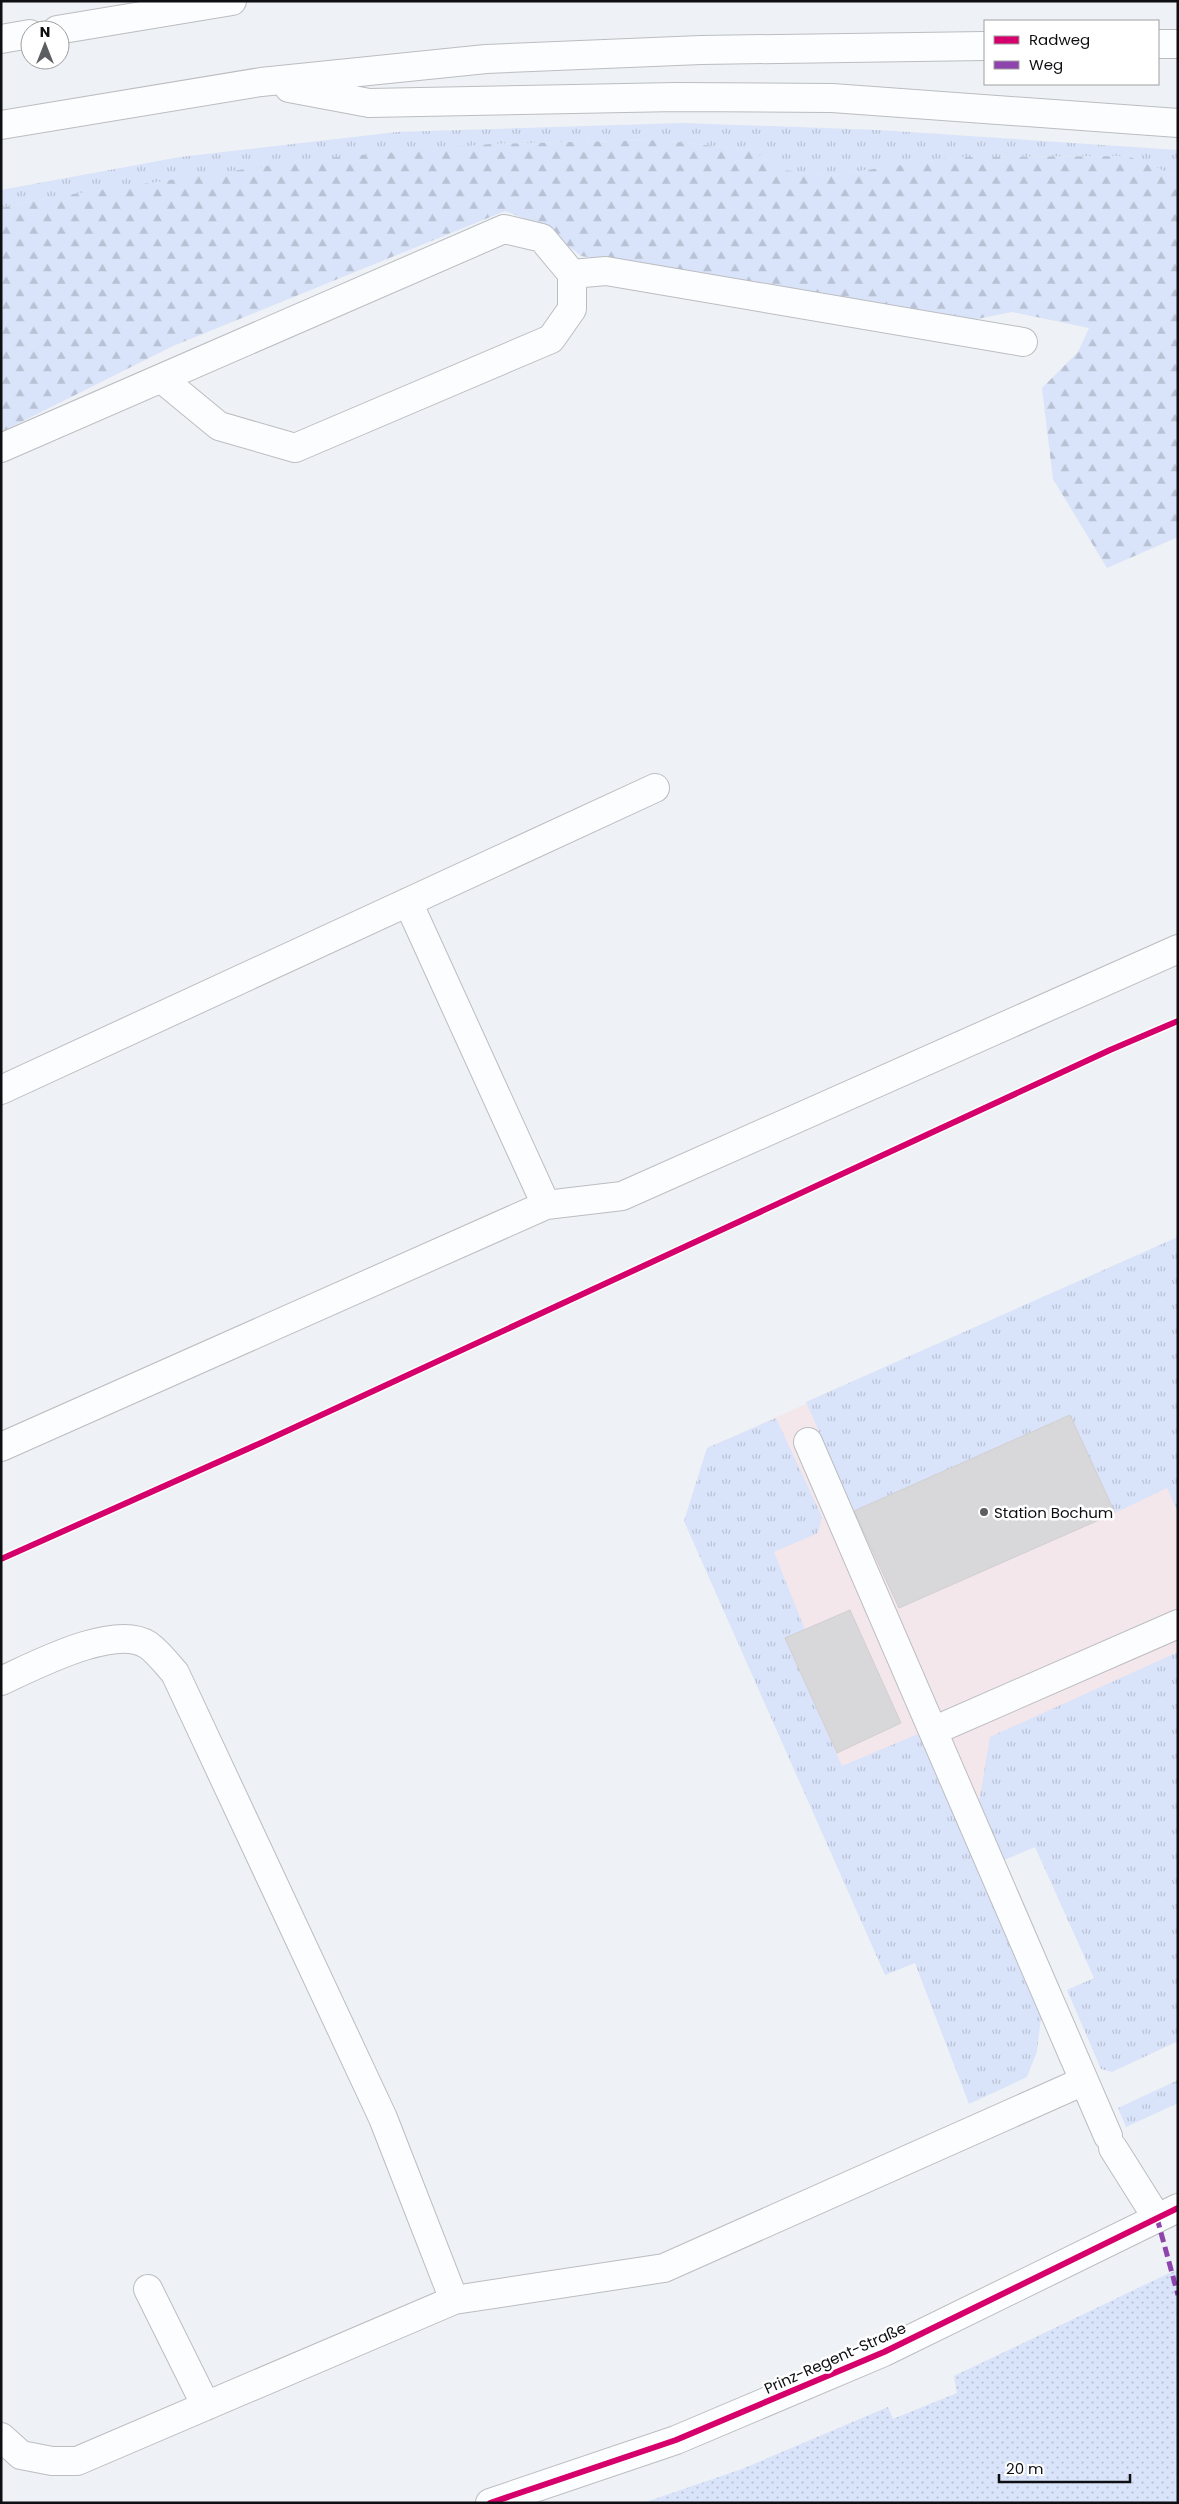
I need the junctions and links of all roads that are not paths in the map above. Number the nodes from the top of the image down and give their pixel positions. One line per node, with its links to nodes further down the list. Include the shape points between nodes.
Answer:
1 (232, 1): 2 (main road)
2 (70, 28)
3 (20, 36): 4 (main road)
4 (1, 39)
5 (1159, 44): 6 (main road)
6 (1178, 44)
7 (984, 46): 8 (main road, via 701,50 486,58)
8 (261, 82): 9 (main road, via 369,103 677,97 832,98); 10 (main road)
9 (1178, 122)
10 (1, 125)
11 (572, 274): 12 (main road, via 606,271); 13 (main road, via 542,238 504,229); 13 (main road, via 572,309 552,339 295,448 219,426)
12 (1023, 342)
13 (162, 379): 14 (main road)
14 (1, 448)
15 (655, 788): 16 (main road)
16 (408, 902): 18 (main road); 19 (main road)
17 (1178, 949): 19 (main road, via 622,1196)
18 (1, 1090)
19 (546, 1205): 21 (main road)
20 (808, 1442): 24 (main road)
21 (1, 1447)
22 (1178, 1624): 24 (main road)
23 (1, 1681): 28 (main road, via 77,1647 121,1638 148,1644 175,1673 383,2118)
24 (933, 1731): 25 (main road)
25 (1084, 2081): 26 (main road, via 1110,2142); 28 (main road, via 664,2268)
26 (1168, 2213): 31 (main road, Prinz-Regent-Straße, via 884,2352 676,2440)
27 (148, 2289): 29 (main road)
28 (454, 2300): 29 (main road)
29 (206, 2406): 30 (main road, via 77,2461 52,2461 21,2455)
30 (1, 2437)
31 (490, 2503)

